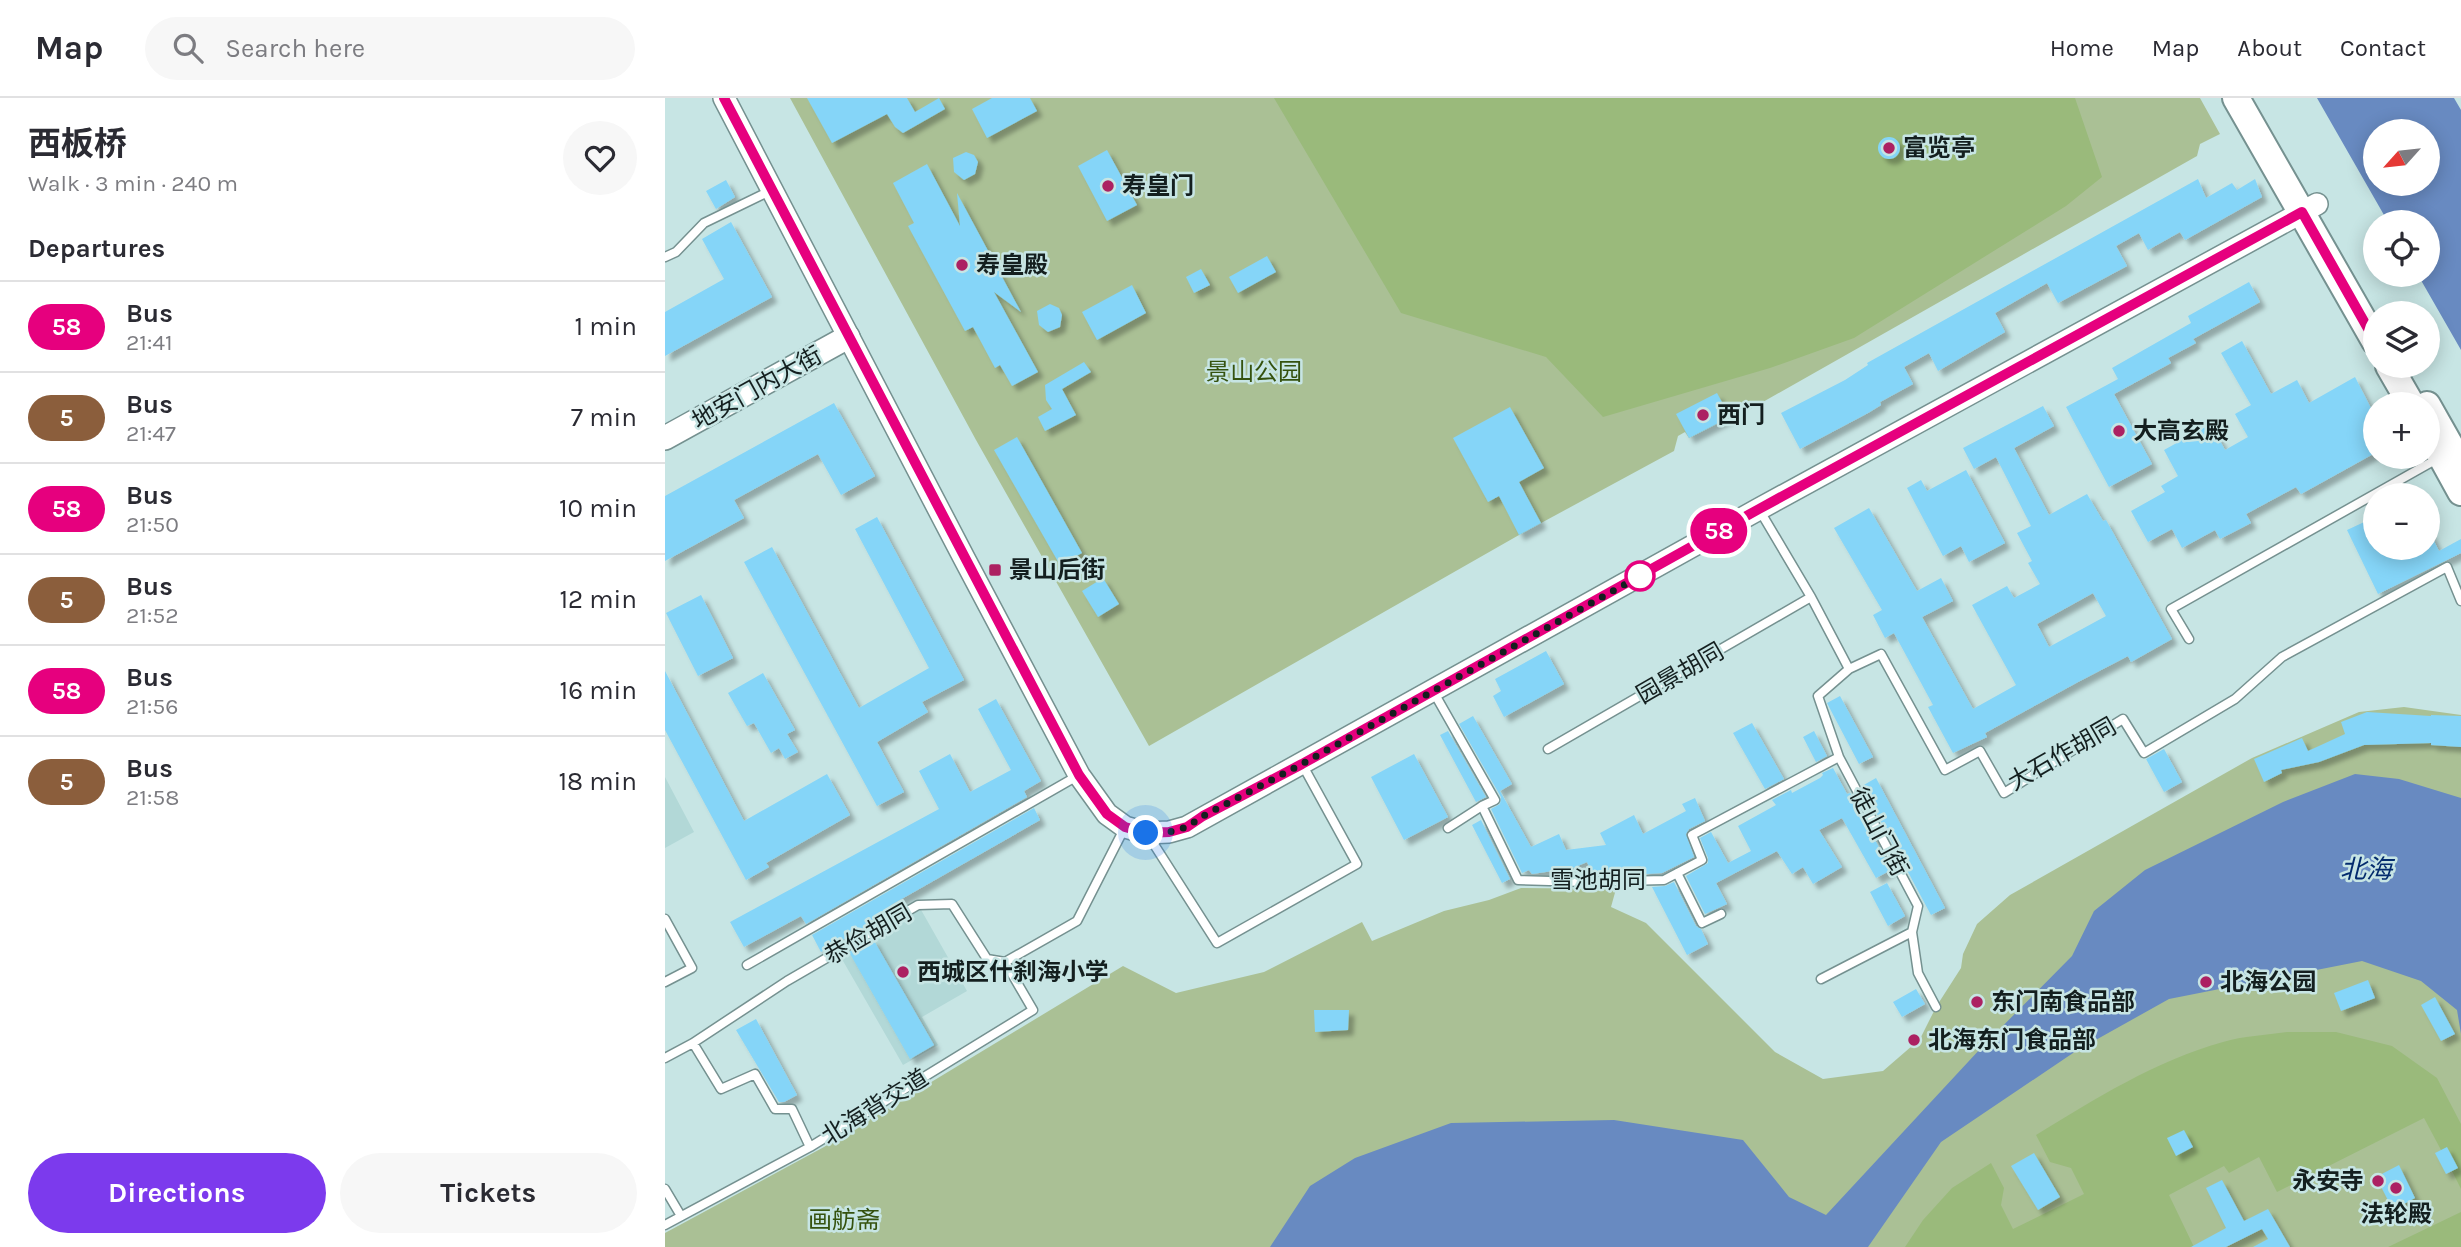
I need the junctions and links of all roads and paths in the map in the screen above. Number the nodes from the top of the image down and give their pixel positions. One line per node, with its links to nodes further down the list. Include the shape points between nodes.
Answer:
1 (724, 98): 4 (street)
2 (2236, 98): 5 (main road)
3 (2256, 98): 5 (main road)
4 (772, 190): 6 (lane, via 704,223); 9 (street)
5 (2309, 208): 7 (main road); 8 (main road); 14 (street)
6 (665, 257)
7 (2369, 301)
8 (2363, 317)
9 (848, 337): 11 (main road, 地安门内大街); 23 (street)
10 (2440, 433): 12 (main road)
11 (665, 438)
12 (2451, 457): 13 (main road); 17 (lane, via 2171,609)
13 (2461, 492)
14 (1759, 509): 15 (lane); 19 (street)
15 (1811, 597): 18 (lane); 20 (lane, 园景胡同)
16 (2461, 601): 18 (lane, 大石作胡同, via 2447,567 2282,657 2235,699 2144,753 2123,719 2004,793 1980,751 1945,770 1881,654)
17 (2189, 639)
18 (1849, 669): 21 (lane, 徒山门街, via 1818,696)
19 (1433, 691): 22 (street); 24 (lane, via 1495,800)
20 (1548, 749)
21 (1839, 757): 28 (lane, 雪池胡同, via 1692,835 1702,860); 31 (lane, 徒山门街, via 1918,905)
22 (1302, 764): 27 (street, via 1187,827); 27 (lane, via 1357,864 1217,943)
23 (1079, 775): 25 (street, via 1107,814); 33 (lane)
24 (1482, 806): 26 (lane); 28 (lane, 雪池胡同, via 1518,880 1664,880)
25 (1125, 827): 27 (street); 32 (lane, via 1077,920)
26 (1448, 828)
27 (1146, 833)
28 (1677, 873): 29 (lane, via 1702,923)
29 (1721, 914)
30 (665, 919): 35 (lane, via 692,968)
31 (1912, 932): 34 (lane); 36 (lane, 徒山门街, via 1918,973)
32 (1005, 962): 37 (lane, 恭俭胡同, via 987,959 951,904 918,905 787,981); 39 (lane, 北海背交道, via 1033,1010)
33 (747, 965)
34 (1821, 979)
35 (665, 982)
36 (1936, 1007)
37 (693, 1043): 38 (lane, 恭俭胡同); 39 (lane, via 721,1089 755,1074 775,1110 792,1109)
38 (665, 1058)
39 (810, 1147): 41 (lane, 北海背交道)
40 (665, 1189): 41 (lane)
41 (681, 1216): 42 (lane, 北海背交道)
42 (665, 1225)

